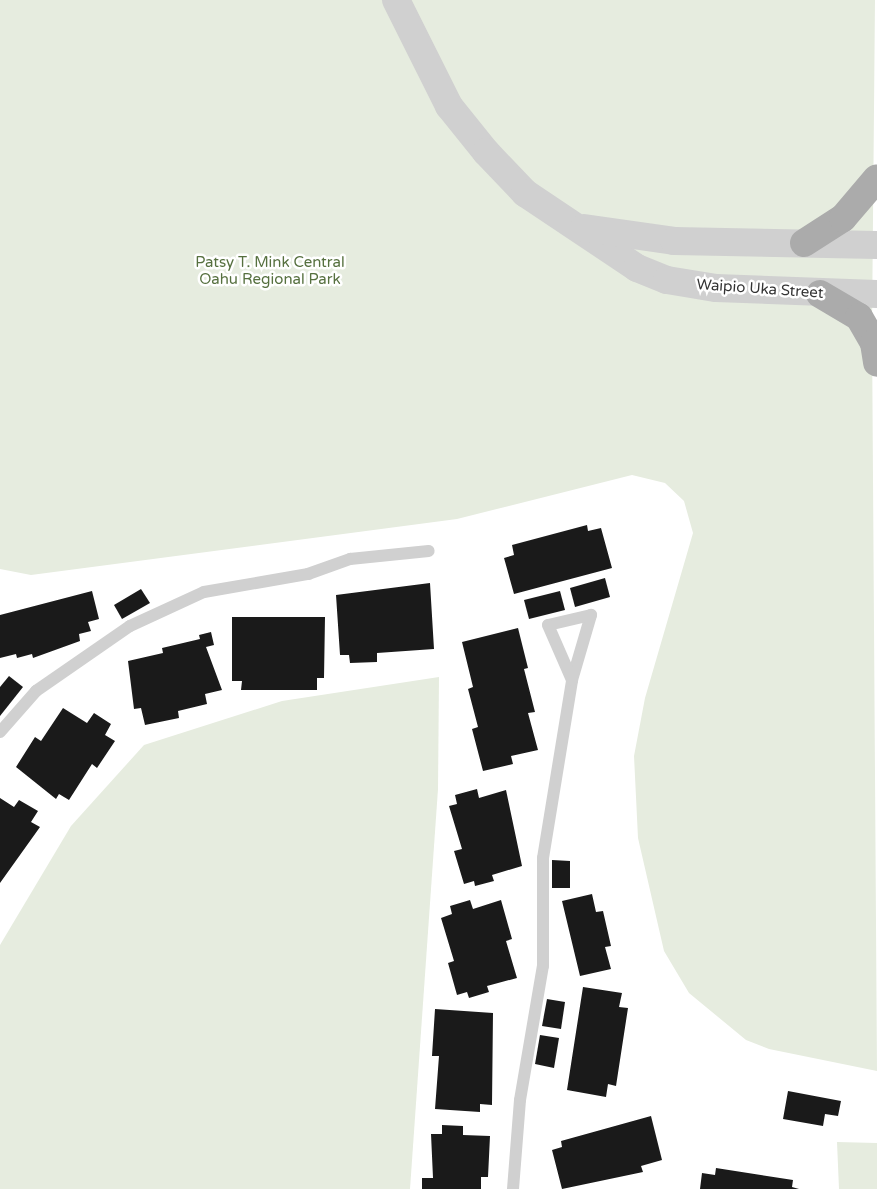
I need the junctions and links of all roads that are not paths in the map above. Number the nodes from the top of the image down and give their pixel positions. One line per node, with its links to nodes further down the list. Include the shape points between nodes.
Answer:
1 (396, 0): 3 (street, Waipio Uka Street, via 449,106 525,193)
2 (877, 178): 4 (main road, via 843,218)
3 (568, 224): 4 (street, Waipio Uka Street, via 649,239); 6 (street, Waipio Uka Street, via 637,268 667,280 716,288)
4 (804, 243): 5 (street, Waipio Uka Street)
5 (877, 245)
6 (820, 294): 7 (street, Waipio Uka Street); 8 (main road, via 859,317 874,343)
7 (877, 294)
8 (877, 363)
9 (429, 551): 11 (lane, via 350,559 308,574 204,592 122,631 36,691)
10 (572, 680): 10 (lane, via 548,625 591,615 574,671); 12 (lane, via 543,858 543,966 520,1100)
11 (0, 732)
12 (513, 1189)

